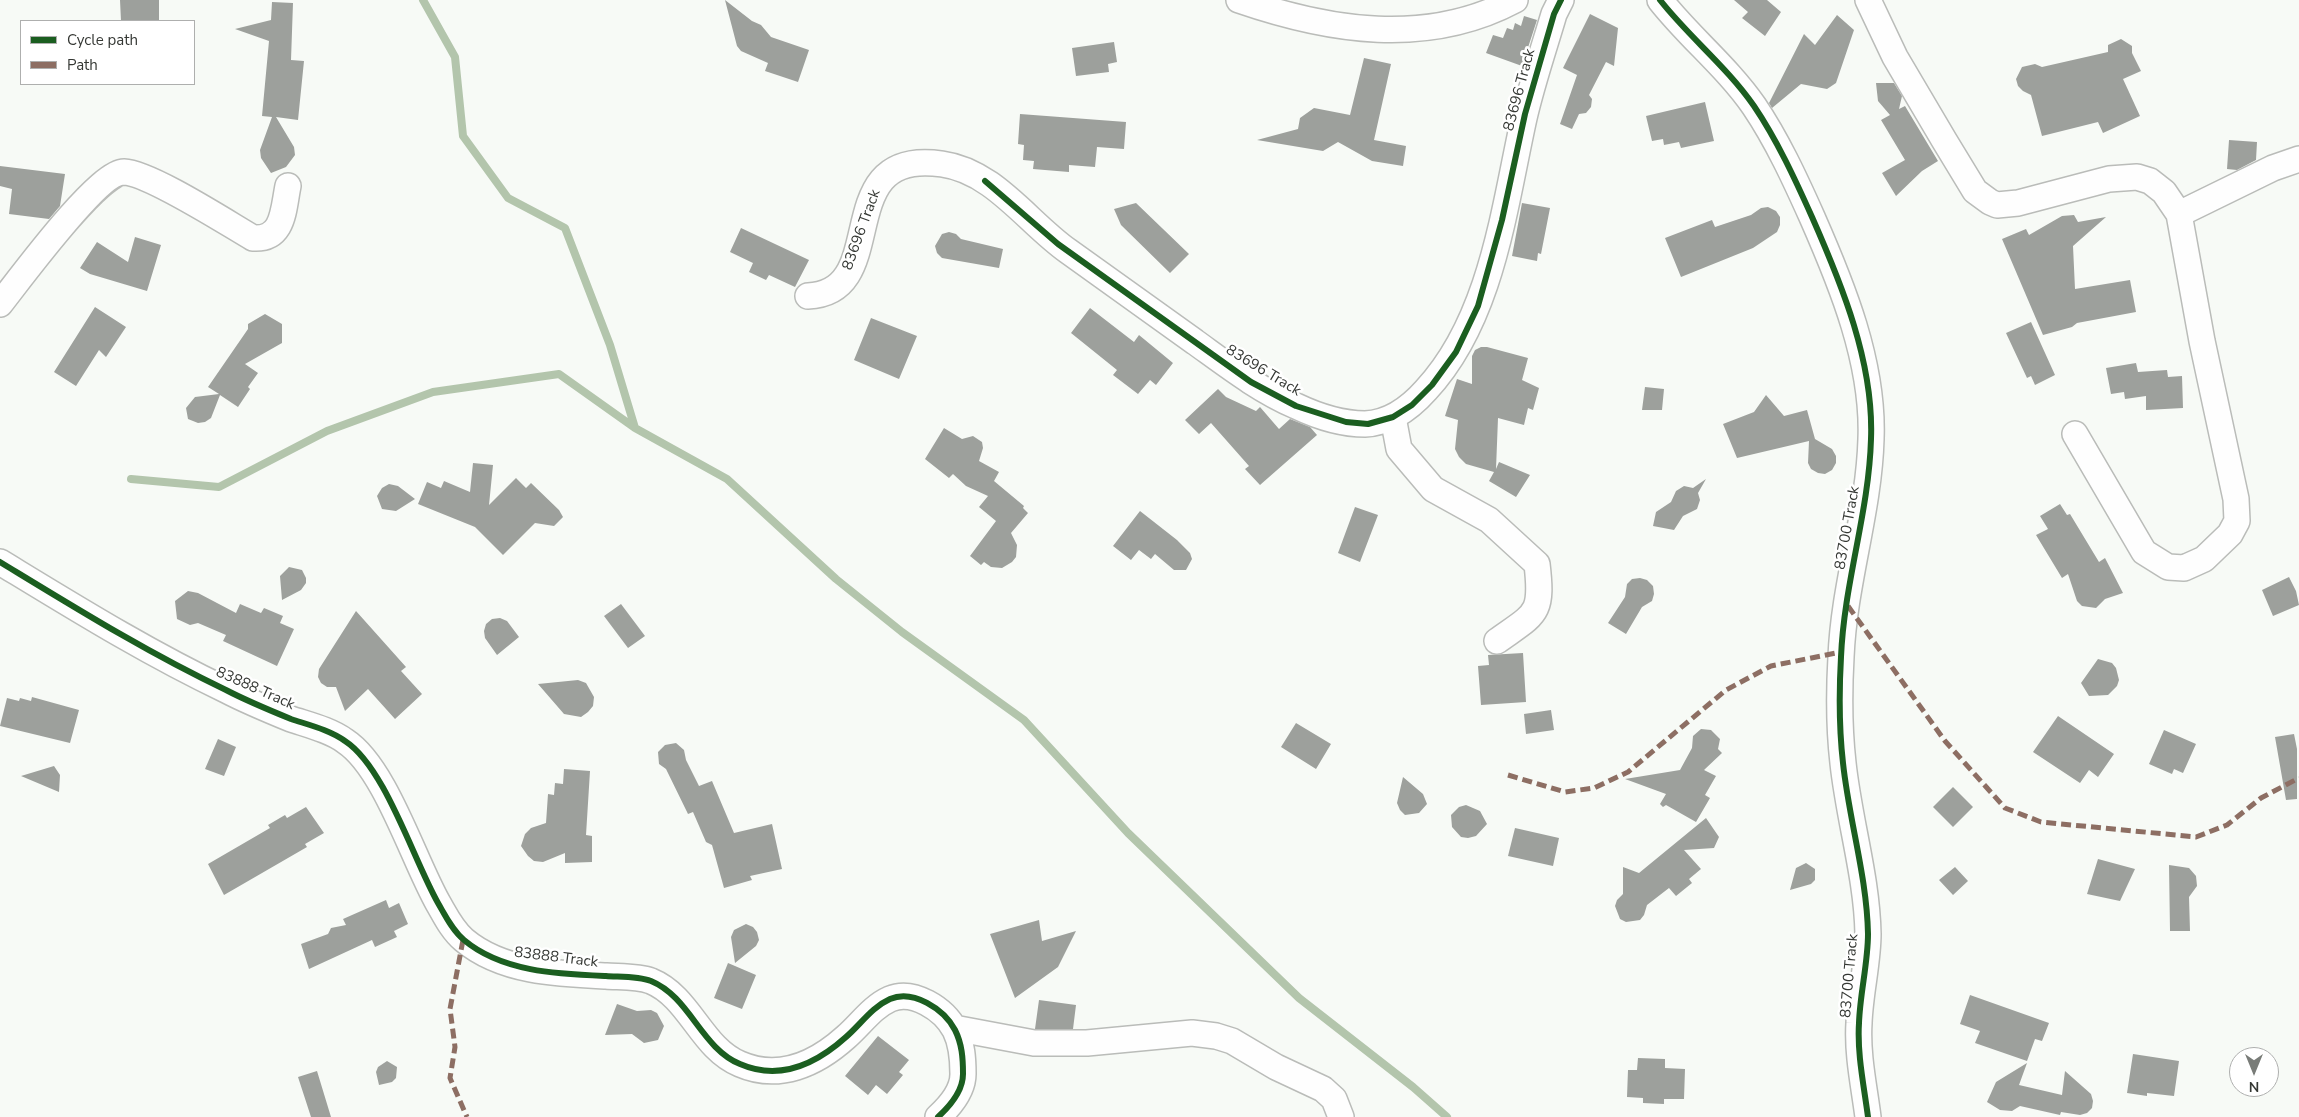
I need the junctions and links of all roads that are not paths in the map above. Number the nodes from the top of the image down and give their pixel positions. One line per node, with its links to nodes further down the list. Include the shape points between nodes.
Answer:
1 (1239, 0): 2 (street, via 1273,12 1342,26 1400,30 1468,21)
2 (1515, 0)
3 (1561, 0): 11 (street, 83696 Track, via 1525,114 1502,220 1478,306 1456,352 1432,384 1412,405)
4 (1660, 0): 18 (street, 83700 Track, via 1750,100 1795,178 1842,285 1867,386 1872,436 1869,482 1841,652 1840,706 1843,764 1868,935 1858,1023)
5 (1868, 0): 8 (street, via 1895,57 1944,140 1975,191 1990,202 1997,205 2018,203 2109,179 2137,177 2150,181 2164,192)
6 (2299, 159): 8 (street, via 2273,168)
7 (288, 186): 10 (street, via 280,226 269,238 260,239 133,173 110,176 91,194)
8 (2179, 214): 12 (street, via 2238,521 2230,534 2204,559 2184,568 2168,567 2144,552)
9 (808, 296): 11 (street, 83696 Track, via 827,292 848,273 874,191 892,168 904,163 943,164 961,168 985,181 1058,244 1251,382 1296,406 1346,422 1368,424)
10 (0, 304)
11 (1393, 417): 14 (street, via 1399,449 1433,488 1489,520 1537,564 1540,593 1534,614)
12 (2075, 434)
13 (0, 562): 15 (street, 83888 Track, via 172,663 259,706 344,740 361,754 375,773 451,925 463,940 504,964 650,980 689,1012 723,1054 738,1064 759,1070 781,1071 821,1057 880,1004 894,997 922,1000)
14 (1497, 641)
15 (954, 1028): 16 (street, 83888 Track, via 963,1053 963,1080 951,1105); 17 (street, via 1034,1043 1086,1043 1192,1033 1216,1036 1232,1041 1322,1089 1334,1100)
16 (938, 1117)
17 (1342, 1117)
18 (1868, 1117)

